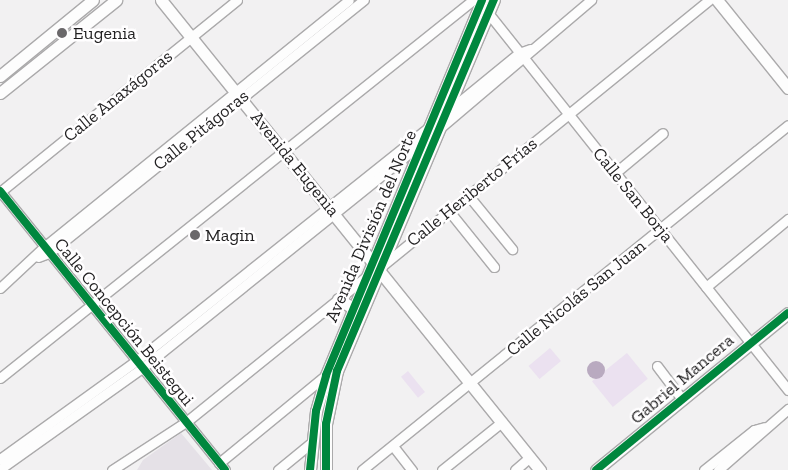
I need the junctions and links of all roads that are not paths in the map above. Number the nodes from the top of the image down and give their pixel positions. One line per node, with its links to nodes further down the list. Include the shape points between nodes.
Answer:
1 (93, 0): 16 (main road)
2 (116, 0): 18 (main road)
3 (161, 0): 14 (main road, Avenida Eugenia)
4 (237, 0): 14 (street, Calle Anaxágoras)
5 (349, 0): 13 (street, Calle Pitágoras)
6 (364, 0): 13 (street, Calle Pitágoras)
7 (494, 0): 12 (main road, Avenida División del Norte)
8 (591, 0): 15 (street)
9 (709, 0): 21 (street, Calle Heriberto Frías)
10 (717, 0): 17 (main road)
11 (478, 1): 12 (street, Calle San Borja); 23 (main road, Avenida División del Norte); 26 (street)
12 (488, 14): 15 (street, Calle San Borja); 20 (main road, Avenida División del Norte)
13 (334, 18): 19 (street, Calle Pitágoras)
14 (191, 37): 19 (main road, Avenida Eugenia); 28 (street, Calle Anaxágoras)
15 (521, 55): 20 (street); 21 (street, Calle San Borja); 23 (street)
16 (0, 76)
17 (788, 88)
18 (0, 93)
19 (238, 95): 26 (main road, Avenida Eugenia); 35 (street, Calle Pitágoras)
20 (447, 112): 23 (main road, Avenida División del Norte)
21 (568, 114): 27 (street, Calle San Borja); 29 (street, Calle Heriberto Frías)
22 (788, 125): 33 (street, Calle Nicolás San Juan)
23 (435, 127): 25 (main road, Avenida División del Norte); 30 (street); 36 (main road, Avenida División del Norte)
24 (663, 133): 27 (street)
25 (423, 142): 30 (street); 36 (main road, Avenida División del Norte)
26 (285, 151): 30 (main road, Avenida Eugenia); 42 (street)
27 (615, 173): 33 (street, Calle San Borja)
28 (0, 192): 35 (street, Calle Concepción Beistegui)
29 (468, 195): 31 (street, Calle Heriberto Frías); 34 (street)
30 (332, 210): 36 (main road, Avenida Eugenia); 46 (street)
31 (449, 211): 36 (street, Calle Heriberto Frías); 37 (street)
32 (788, 219): 39 (street)
33 (660, 230): 39 (street, Calle San Borja); 50 (street, Calle Nicolás San Juan)
34 (512, 249)
35 (46, 250): 40 (street, Calle Pitágoras); 42 (street, Calle Concepción Beistegui)
36 (377, 264): 38 (main road, Avenida División del Norte); 50 (main road, Avenida Eugenia); 66 (main road, Avenida División del Norte, via 332,390 325,441)
37 (494, 267)
38 (366, 277): 41 (street); 43 (main road, Avenida División del Norte)
39 (706, 287): 45 (street, Calle San Borja)
40 (0, 288)
41 (338, 299): 43 (main road); 54 (street)
42 (92, 306): 46 (street, Calle Concepción Beistegui); 49 (street)
43 (353, 308): 48 (main road, Avenida División del Norte)
44 (788, 313): 45 (main road, Gabriel Mancera)
45 (750, 343): 51 (street, Calle San Borja); 52 (main road, Gabriel Mancera)
46 (139, 364): 54 (street, Calle Concepción Beistegui); 60 (street)
47 (657, 366): 52 (street)
48 (326, 375): 57 (main road, Avenida División del Norte); 61 (street)
49 (0, 378)
50 (471, 383): 55 (main road, Avenida Eugenia); 58 (street, Calle Nicolás San Juan)
51 (788, 390)
52 (682, 399): 71 (main road, Gabriel Mancera)
53 (788, 409): 56 (street)
54 (186, 422): 61 (street, Calle Concepción Beistegui); 63 (street)
55 (502, 422): 59 (main road, Avenida Eugenia); 68 (street)
56 (765, 427): 72 (street, via 754,430); 73 (street, via 759,437)
57 (311, 443): 64 (street); 65 (main road, Avenida División del Norte)
58 (393, 446): 62 (street, Calle Nicolás San Juan); 67 (street)
59 (530, 457): 69 (street); 70 (main road, Avenida Eugenia)
60 (1, 466)
61 (222, 466)
62 (367, 469)
63 (112, 470)
64 (278, 470)
65 (310, 470)
66 (326, 470)
67 (412, 470)
68 (442, 470)
69 (515, 470)
70 (540, 470)
71 (596, 470)
72 (704, 470)
73 (718, 470)

